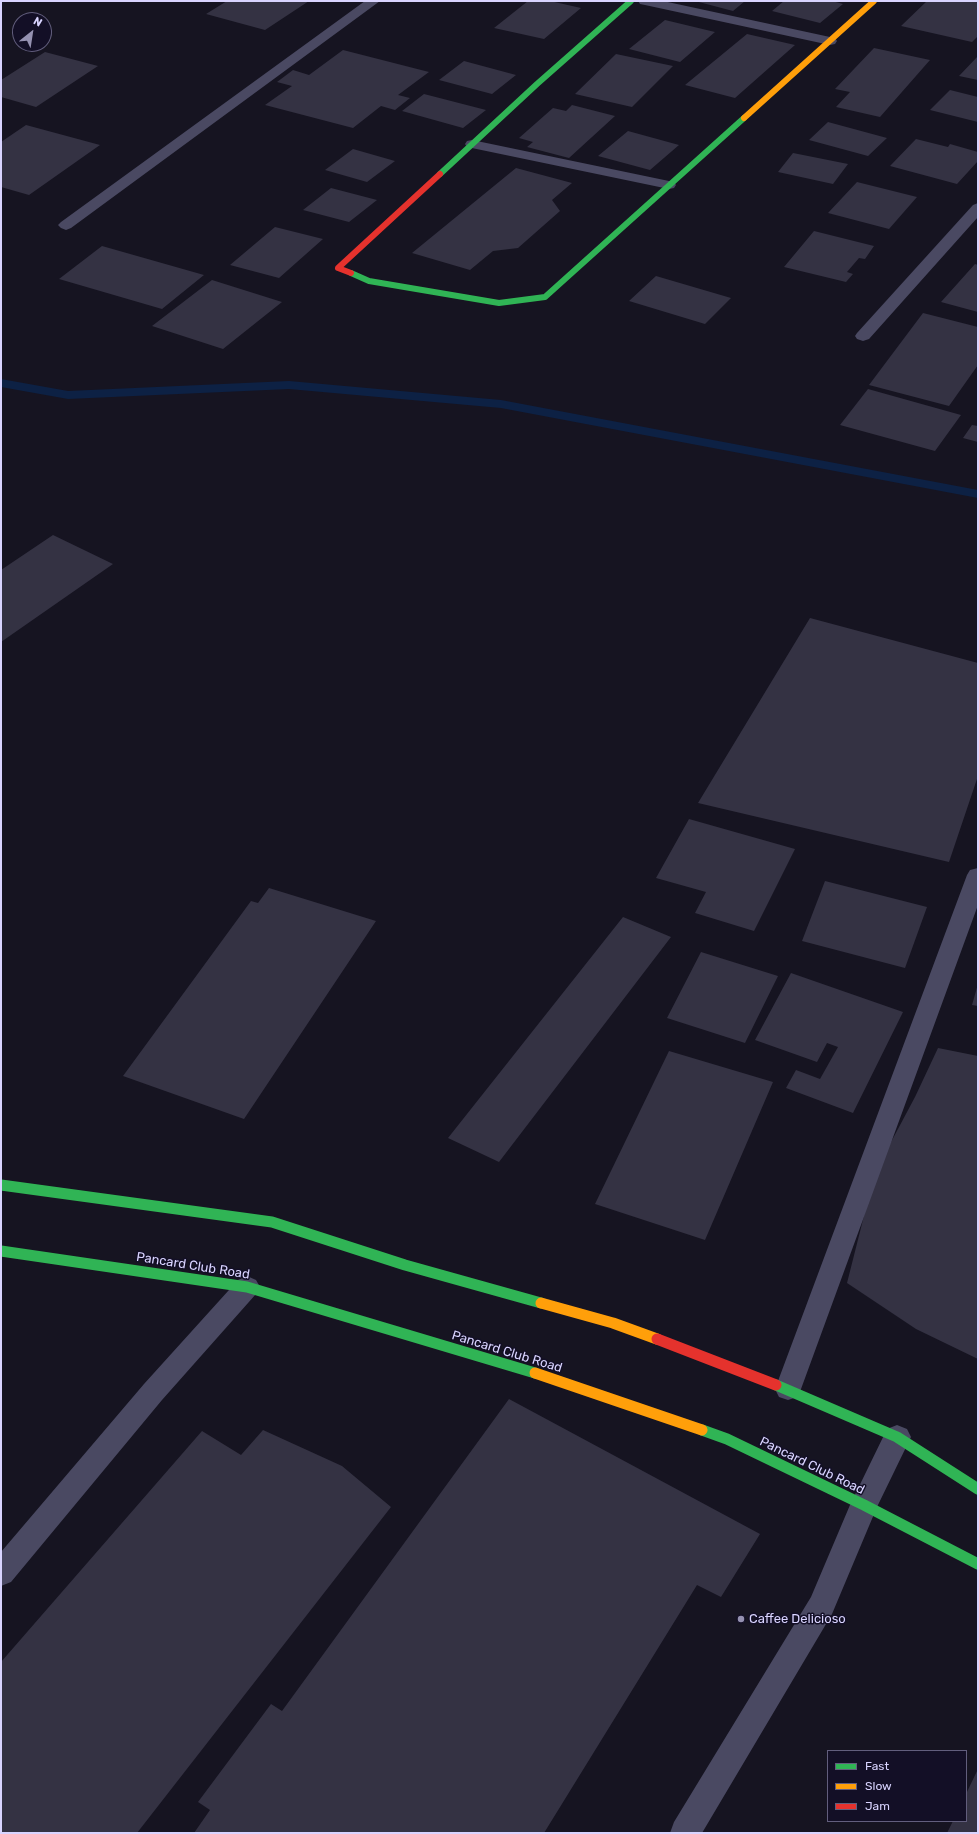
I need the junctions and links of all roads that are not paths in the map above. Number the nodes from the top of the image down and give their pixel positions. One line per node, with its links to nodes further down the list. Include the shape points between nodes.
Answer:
1 (373, 1): 9 (street)
2 (632, 1): 6 (street)
3 (644, 1): 5 (street)
4 (874, 1): 5 (street)
5 (830, 41): 7 (street)
6 (472, 144): 7 (street); 7 (street, via 338,268 369,281 499,304 545,297)
7 (669, 185)
8 (978, 208): 10 (street)
9 (66, 225)
10 (862, 336)
11 (978, 876): 15 (street)
12 (1, 1185): 15 (street, via 272,1222 405,1265 613,1323)
13 (1, 1251): 14 (street, Pancard Club Road)
14 (247, 1286): 18 (street, Pancard Club Road, via 567,1383 727,1439); 20 (street, via 153,1392)
15 (788, 1389): 16 (street)
16 (897, 1437): 17 (street); 18 (street)
17 (978, 1489)
18 (864, 1506): 19 (street, Pancard Club Road); 21 (street, via 822,1605)
19 (978, 1564)
20 (1, 1573)
21 (685, 1833)

